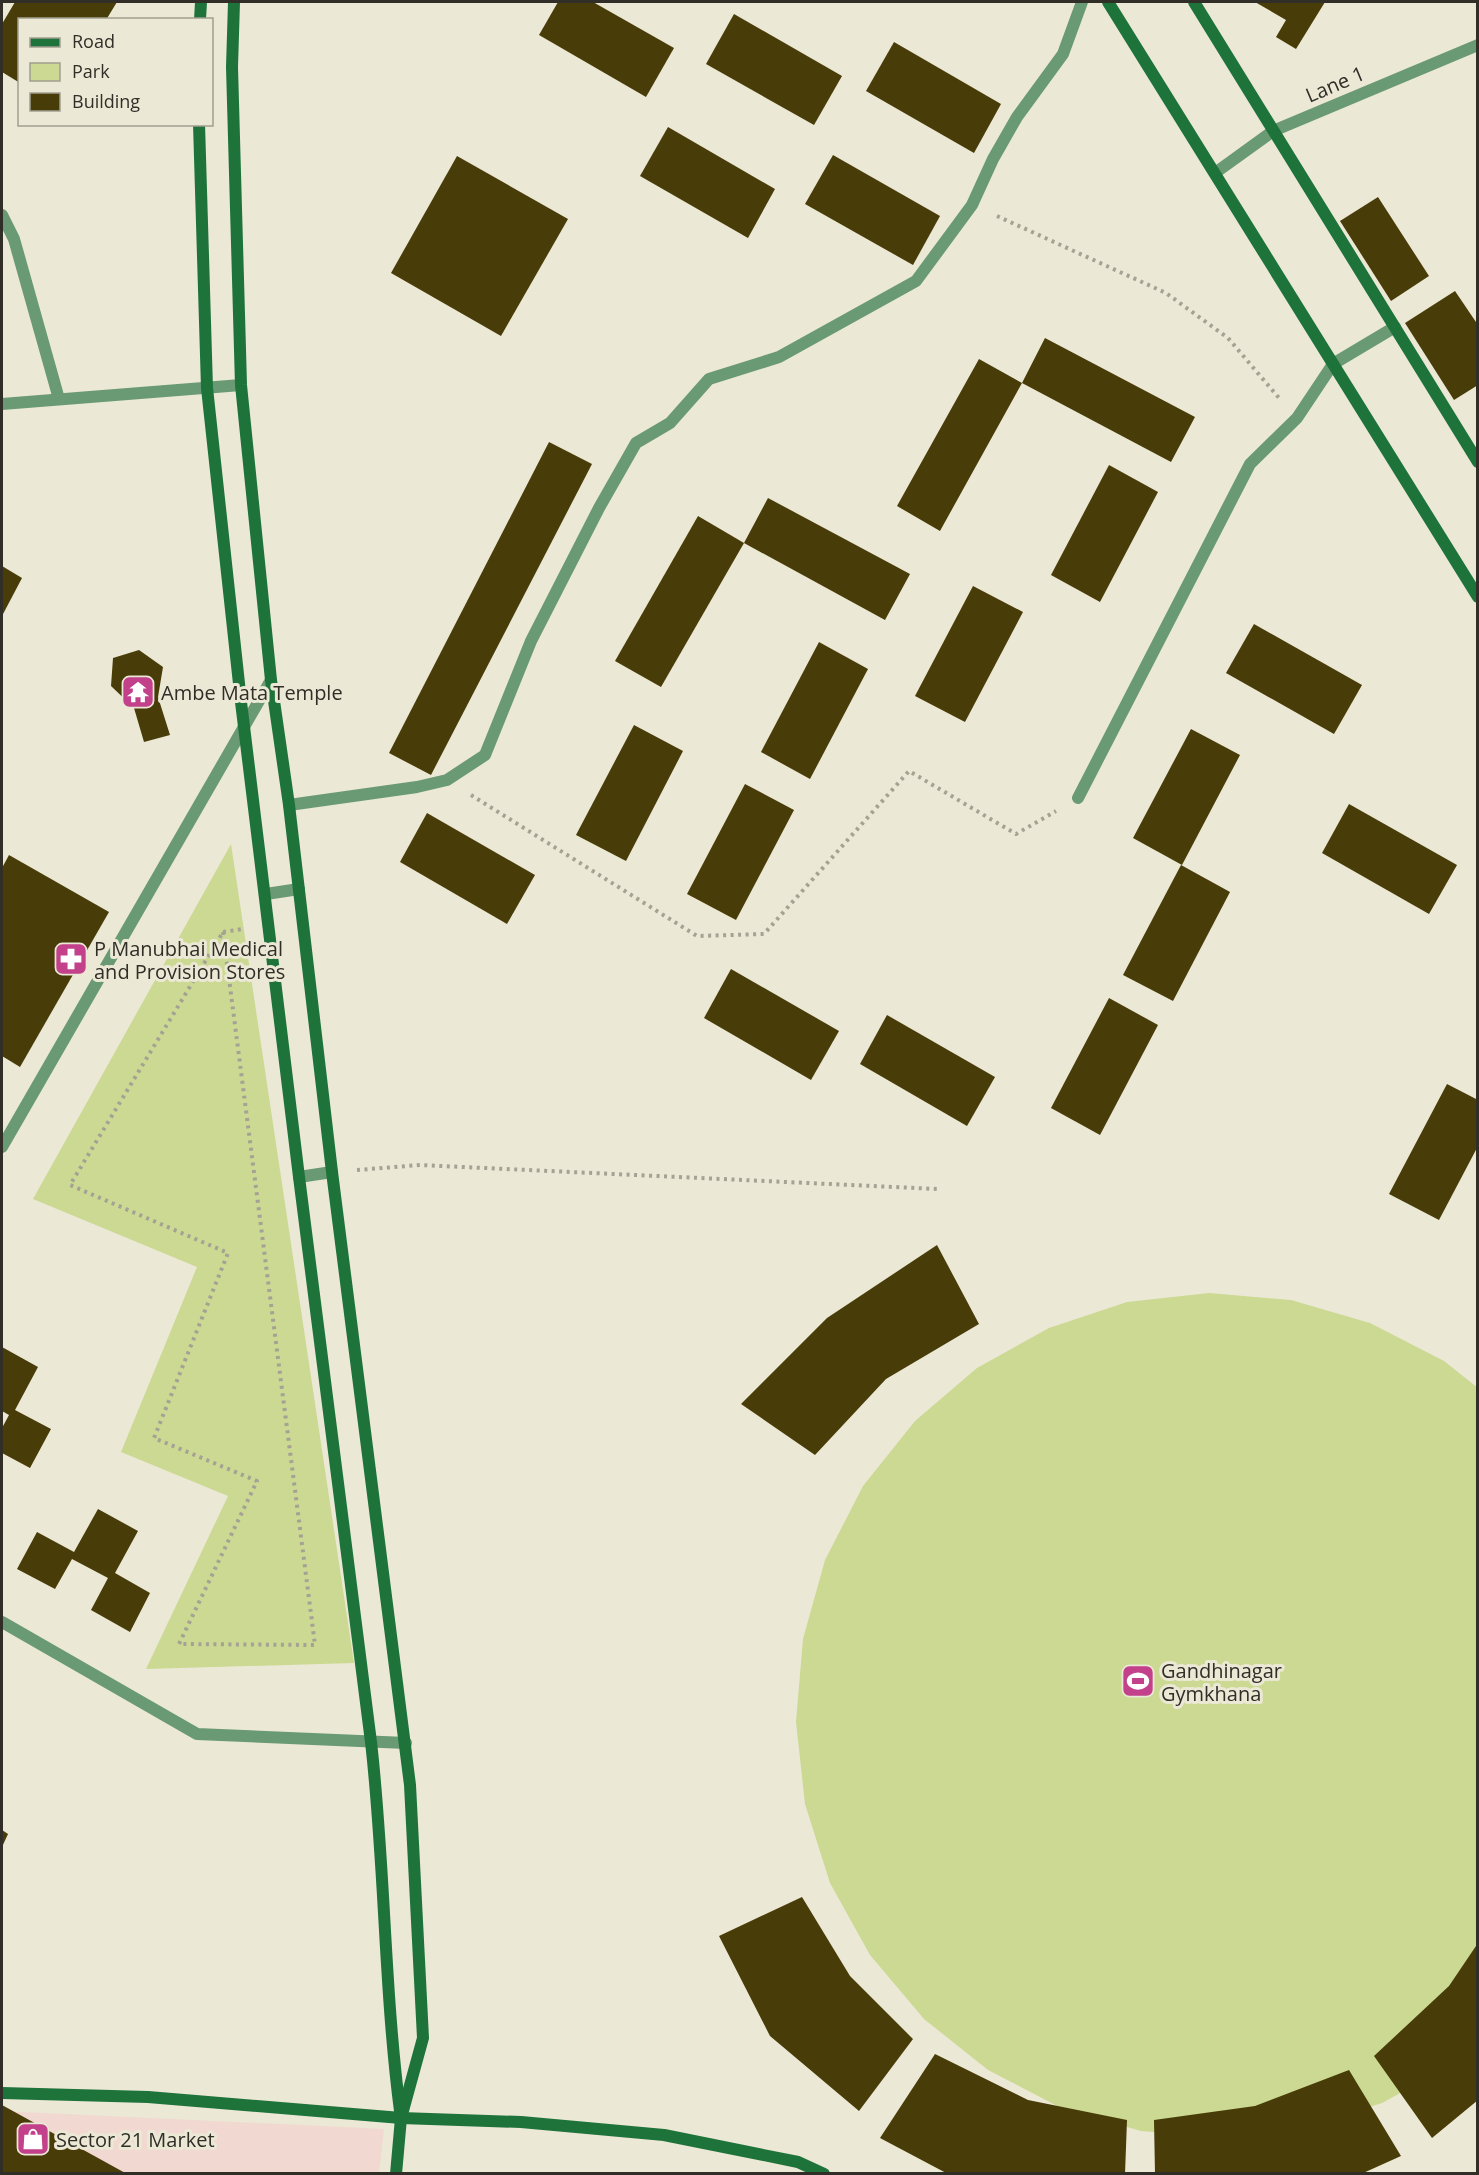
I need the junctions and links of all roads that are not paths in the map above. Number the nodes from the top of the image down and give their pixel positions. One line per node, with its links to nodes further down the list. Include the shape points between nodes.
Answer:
1 (201, 2): 6 (street)
2 (234, 2): 14 (street, via 232,68)
3 (1082, 2): 23 (street, via 1063,54 1017,117 972,204 916,281 779,357 709,379 670,423 636,443 531,641 485,755 447,780 417,788)
4 (1108, 2): 10 (street)
5 (1194, 2): 9 (street)
6 (200, 18)
7 (1478, 45): 9 (street, Lane 1)
8 (200, 126): 15 (street)
9 (1273, 131): 10 (street, Lane 1); 12 (street)
10 (1215, 173): 13 (street)
11 (2, 215): 16 (street, via 14,239)
12 (1395, 327): 13 (street); 18 (street)
13 (1333, 364): 19 (street); 22 (street, via 1296,418 1250,464)
14 (240, 385): 15 (street); 20 (street)
15 (207, 388): 16 (street); 21 (street)
16 (59, 399): 17 (street)
17 (2, 404)
18 (1477, 461)
19 (1478, 597)
20 (271, 681): 21 (street); 23 (street)
21 (244, 727): 25 (street); 26 (street)
22 (1078, 798)
23 (289, 805): 24 (street)
24 (299, 889): 25 (street); 27 (street)
25 (266, 894): 28 (street)
26 (2, 1148)
27 (332, 1172): 28 (street); 31 (street)
28 (299, 1177): 30 (street)
29 (2, 1622): 30 (street, via 197,1734)
30 (371, 1742): 31 (street); 33 (street, via 391,2044)
31 (406, 1743): 33 (street, via 423,2038)
32 (2, 2093): 33 (street, via 148,2097)
33 (401, 2118): 34 (street); 35 (street, via 521,2122 664,2135 798,2162)
34 (396, 2174)
35 (824, 2174)

